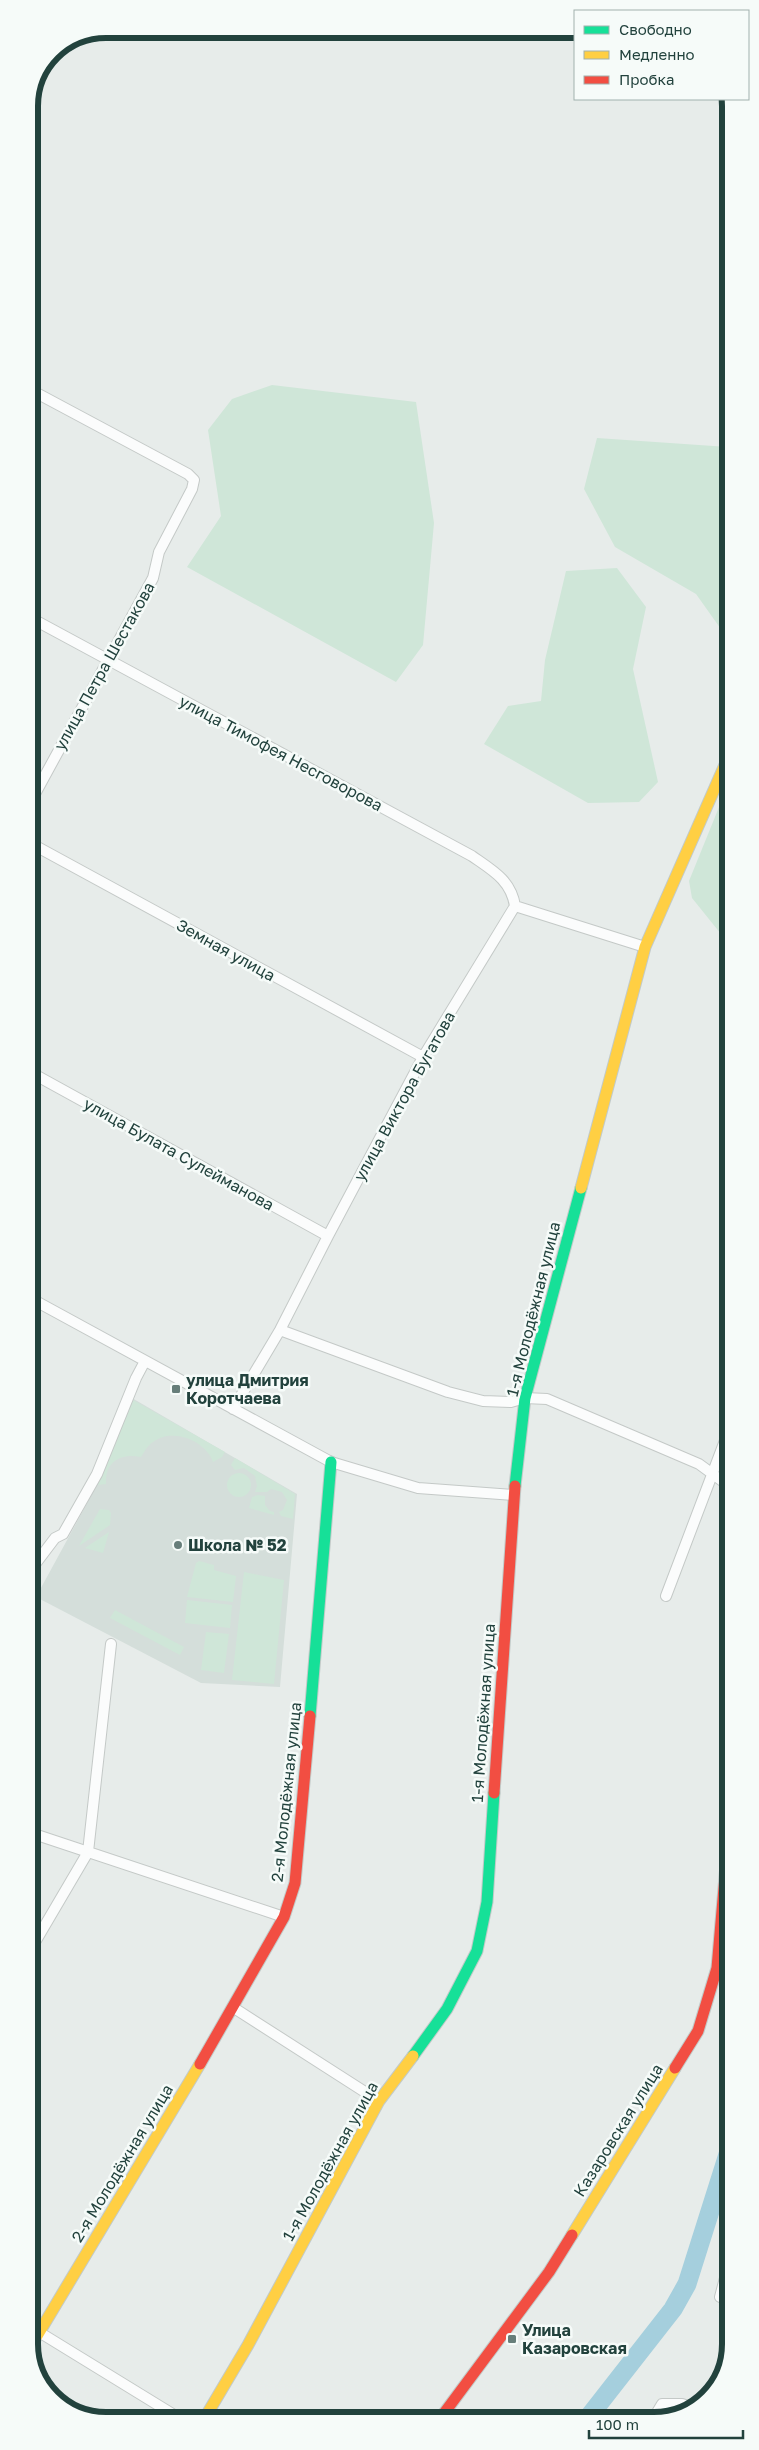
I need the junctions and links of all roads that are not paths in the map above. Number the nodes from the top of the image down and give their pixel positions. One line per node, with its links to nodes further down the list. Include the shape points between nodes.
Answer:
1 (37, 393): 3 (street, улица Петра Шестакова, via 194,480 159,552 153,578)
2 (37, 621): 3 (street, улица Тимофея Несговорова)
3 (108, 660): 5 (street, улица Петра Шестакова); 7 (street, улица Тимофея Несговорова, via 472,856 500,875 513,893)
4 (722, 772): 8 (street, 1-я Молодёжная улица)
5 (37, 790)
6 (37, 847): 9 (street, Земная улица)
7 (515, 906): 8 (street); 9 (street, улица Виктора Бугатова)
8 (645, 947): 15 (street, 1-я Молодёжная улица)
9 (423, 1057): 11 (street, улица Виктора Бугатова)
10 (37, 1076): 11 (street, улица Булата Сулейманова)
11 (328, 1236): 13 (street, улица Виктора Бугатова)
12 (37, 1302): 14 (street)
13 (280, 1330): 15 (street, via 448,1392 483,1401 511,1402); 16 (street, улица Виктора Бугатова)
14 (145, 1361): 16 (street); 22 (street, via 94,1480 64,1534 54,1538)
15 (525, 1398): 19 (street, via 547,1399); 21 (street, 1-я Молодёжная улица)
16 (233, 1409): 18 (street)
17 (722, 1450): 19 (street)
18 (331, 1462): 21 (street, via 418,1488); 28 (street, 2-я Молодёжная улица, via 298,1854 295,1883)
19 (714, 1473): 20 (street); 23 (street)
20 (722, 1480)
21 (514, 1495): 31 (street, 1-я Молодёжная улица, via 487,1902 477,1951 447,2009)
22 (37, 1561)
23 (666, 1596)
24 (111, 1644): 26 (street)
25 (37, 1835): 26 (street)
26 (88, 1852): 28 (street); 29 (street)
27 (722, 1911): 39 (street, Казаровская улица, via 717,1968 698,2031 549,2272)
28 (284, 1917): 30 (street, 2-я Молодёжная улица)
29 (37, 1939)
30 (234, 2008): 31 (street); 34 (street, 2-я Молодёжная улица)
31 (379, 2100): 38 (street, 1-я Молодёжная улица, via 248,2345)
32 (722, 2289): 33 (street)
33 (720, 2297)
34 (39, 2332): 35 (street, 2-я Молодёжная улица); 37 (street)
35 (37, 2336)
36 (683, 2405): 40 (street, via 662,2404)
37 (169, 2412)
38 (208, 2412)
39 (445, 2412)
40 (657, 2412)

